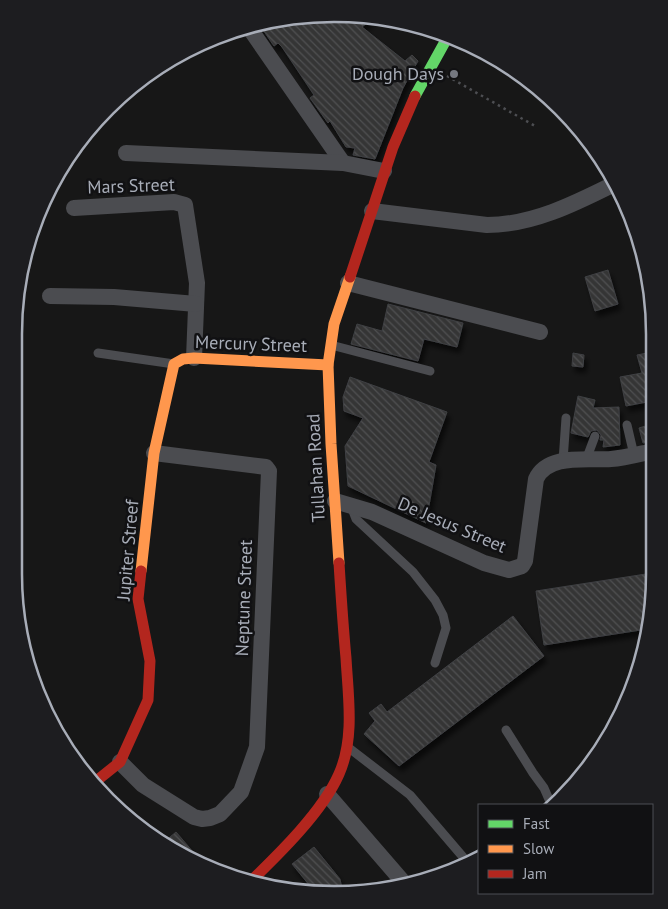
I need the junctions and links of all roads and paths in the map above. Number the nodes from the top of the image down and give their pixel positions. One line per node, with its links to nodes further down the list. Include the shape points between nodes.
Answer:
1 (253, 33): 6 (street)
2 (444, 43): 3 (main road, Tullahan Road)
3 (431, 67): 4 (path); 7 (main road, Tullahan Road, via 416,93)
4 (535, 126)
5 (126, 153): 6 (street)
6 (343, 163): 7 (street)
7 (384, 171): 10 (main road, Tullahan Road)
8 (608, 187): 10 (street, via 549,213 504,225)
9 (74, 208): 13 (street, Mars Street, via 174,202 185,205 197,283)
10 (372, 211): 11 (main road, Tullahan Road)
11 (348, 283): 14 (street); 15 (main road, Tullahan Road, via 334,324)
12 (50, 296): 13 (street, via 114,297)
13 (196, 304): 17 (street, Mars Street)
14 (540, 332)
15 (331, 345): 19 (main road, Tullahan Road); 20 (lane)
16 (98, 353): 18 (lane)
17 (194, 358): 18 (main road, Mercury Street); 19 (main road, Mercury Street)
18 (174, 364): 25 (main road, Jupiter Streef)
19 (328, 365): 29 (main road, Tullahan Road)
20 (430, 372)
21 (566, 418): 28 (lane)
22 (627, 425): 26 (lane)
23 (595, 436): 27 (lane)
24 (646, 452): 26 (street, De Jesus Street)
25 (154, 453): 34 (main road, Jupiter Streef, via 138,599 150,661 148,700); 34 (street, Neptune Street, via 266,466 268,471 258,747 241,792 220,814 202,819 143,784)
26 (634, 455): 27 (street, De Jesus Street)
27 (586, 460): 28 (street, De Jesus Street)
28 (563, 461): 30 (street, De Jesus Street, via 539,473 536,479 525,561 515,569 484,563 372,512)
29 (335, 501): 30 (street, De Jesus Street); 33 (main road, Tullahan Road, via 348,693)
30 (351, 506): 31 (lane, via 360,525 413,572 443,614 446,628)
31 (435, 663)
32 (506, 730): 37 (lane)
33 (347, 746): 36 (main road, Tullahan Road, via 341,770); 38 (lane, via 410,795)
34 (120, 762): 35 (main road, Jupiter Streef)
35 (99, 779)
36 (327, 794): 39 (main road, Tullahan Road, via 302,828); 40 (street)
37 (549, 800)
38 (463, 858)
39 (256, 877)
40 (401, 880)

